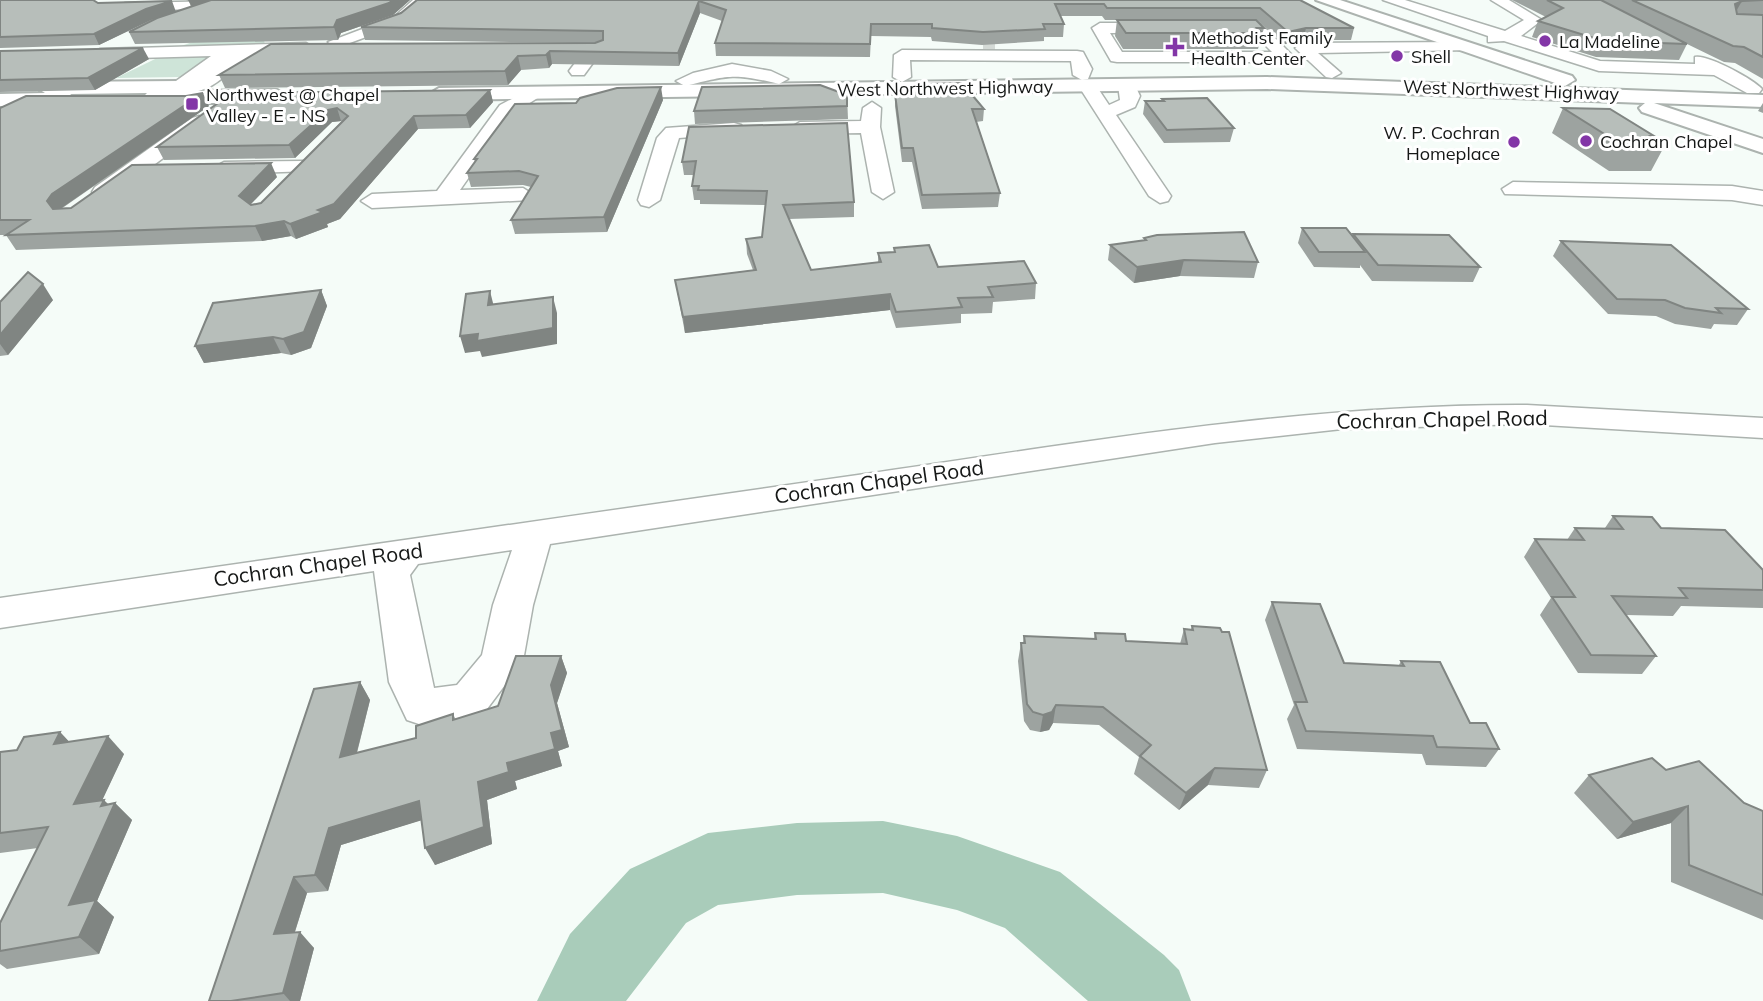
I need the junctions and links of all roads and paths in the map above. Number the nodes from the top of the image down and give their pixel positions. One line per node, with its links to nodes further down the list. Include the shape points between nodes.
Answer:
1 (421, 0): 6 (street); 17 (street, via 399,20 336,42)
2 (1324, 0): 13 (main road)
3 (1351, 0): 11 (main road)
4 (1390, 0): 10 (street)
5 (1498, 0): 15 (street, via 1534,20)
6 (435, 1)
7 (626, 2): 21 (street)
8 (233, 3): 9 (street); 12 (street)
9 (103, 7)
10 (1436, 15): 11 (street); 15 (street)
11 (1408, 19): 13 (main road); 16 (main road)
12 (170, 22)
13 (1388, 22): 16 (main road); 18 (street, via 1361,26)
14 (134, 35): 23 (street, via 91,54)
15 (1506, 37): 16 (street); 28 (street, via 1599,66)
16 (1471, 44): 18 (street); 34 (main road); 39 (main road)
17 (341, 47): 19 (street); 22 (street)
18 (1423, 47): 31 (street, via 1303,48)
19 (371, 48)
20 (570, 48): 21 (street)
21 (597, 48): 29 (street)
22 (252, 50): 23 (street); 40 (street, via 206,81)
23 (229, 51): 40 (street, via 185,81)
24 (1684, 53): 28 (street)
25 (952, 54): 26 (street, via 967,58); 26 (street, via 989,46); 35 (street, via 902,55)
26 (1028, 55): 42 (street, via 1077,56)
27 (1238, 57): 27 (street, via 1117,57 1100,28 1257,28 1286,57); 30 (street)
28 (1720, 70): 43 (street)
29 (578, 71)
30 (1252, 72): 31 (main road, West Northwest Highway); 36 (main road, via 1248,77); 42 (main road, West Northwest Highway)
31 (1332, 73): 34 (main road, West Northwest Highway)
32 (779, 79): 33 (main road, West Northwest Highway); 33 (street, via 740,62); 35 (main road, West Northwest Highway)
33 (685, 80): 49 (main road, West Northwest Highway, via 421,89)
34 (1571, 82): 39 (main road)
35 (905, 83): 38 (main road, West Northwest Highway); 42 (main road, West Northwest Highway); 51 (street)
36 (1165, 84): 39 (main road, West Northwest Highway); 41 (main road, West Northwest Highway)
37 (0, 89): 40 (main road)
38 (832, 89): 49 (main road, West Northwest Highway); 51 (street)
39 (1605, 89): 43 (main road, West Northwest Highway); 44 (main road, West Northwest Highway); 54 (main road)
40 (179, 92): 45 (main road); 45 (main road, via 297,91); 48 (main road)
41 (1128, 92): 42 (main road, West Northwest Highway); 42 (street, via 1128,103)
42 (1093, 93): 66 (street)
43 (1760, 93): 46 (main road, West Northwest Highway)
44 (1639, 95): 46 (main road, West Northwest Highway); 52 (main road)
45 (233, 97): 59 (street)
46 (1718, 99): 52 (main road, via 1698,101 1695,106)
47 (0, 100): 48 (main road)
48 (29, 100): 50 (street)
49 (510, 100): 67 (street)
50 (0, 116)
51 (871, 117): 63 (street); 70 (street, via 768,129 673,132 667,138)
52 (1723, 122): 53 (main road)
53 (1763, 135)
54 (1763, 146)
55 (321, 148): 56 (street)
56 (303, 167): 58 (street); 61 (street)
57 (172, 169): 59 (street)
58 (198, 169)
59 (133, 170): 69 (street)
60 (1763, 180): 64 (street)
61 (285, 185)
62 (1513, 189): 64 (street)
63 (883, 192)
64 (1732, 193): 68 (street)
65 (523, 195): 67 (street)
66 (1160, 196)
67 (444, 197): 71 (street)
68 (1763, 198)
69 (91, 200)
70 (649, 200)
71 (372, 201)
72 (1763, 428): 73 (street, Cochran Chapel Road, via 1487,415 1326,422 1161,440)
73 (532, 533): 74 (street, Cochran Chapel Road); 74 (street, via 502,661 469,701 422,707 410,682 391,574)
74 (408, 551): 75 (street, Cochran Chapel Road)
75 (0, 613)

